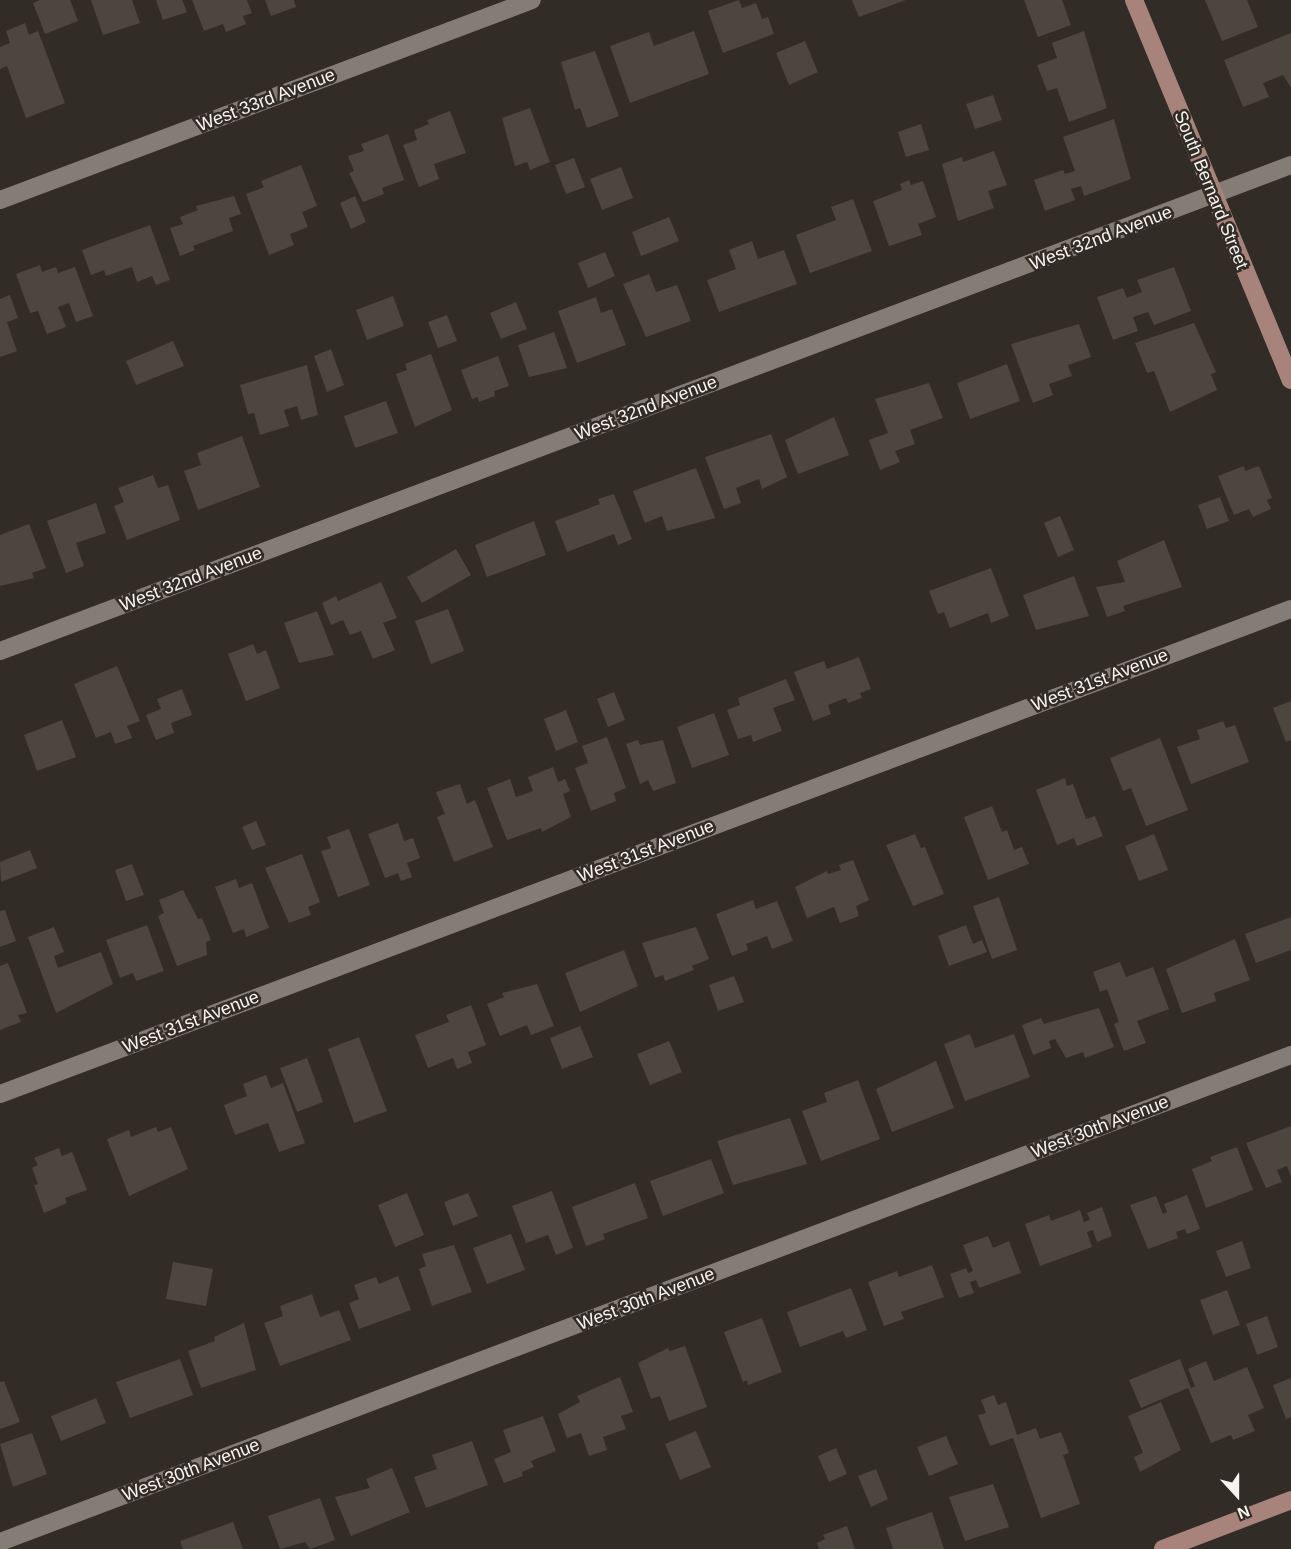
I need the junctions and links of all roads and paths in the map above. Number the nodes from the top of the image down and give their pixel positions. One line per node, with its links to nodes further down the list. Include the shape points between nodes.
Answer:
1 (531, 0): 5 (street, West 33rd Avenue)
2 (1134, 0): 4 (street, South Bernard Street)
3 (1291, 165): 4 (street, West 32nd Avenue)
4 (1212, 196): 6 (street, South Bernard Street); 8 (street, West 32nd Avenue)
5 (0, 200)
6 (1291, 380)
7 (1291, 609): 10 (street, West 31st Avenue)
8 (0, 651)
9 (1291, 1055): 12 (street, West 30th Avenue)
10 (0, 1094)
11 (1291, 1500): 13 (street)
12 (0, 1542)
13 (1162, 1549)

